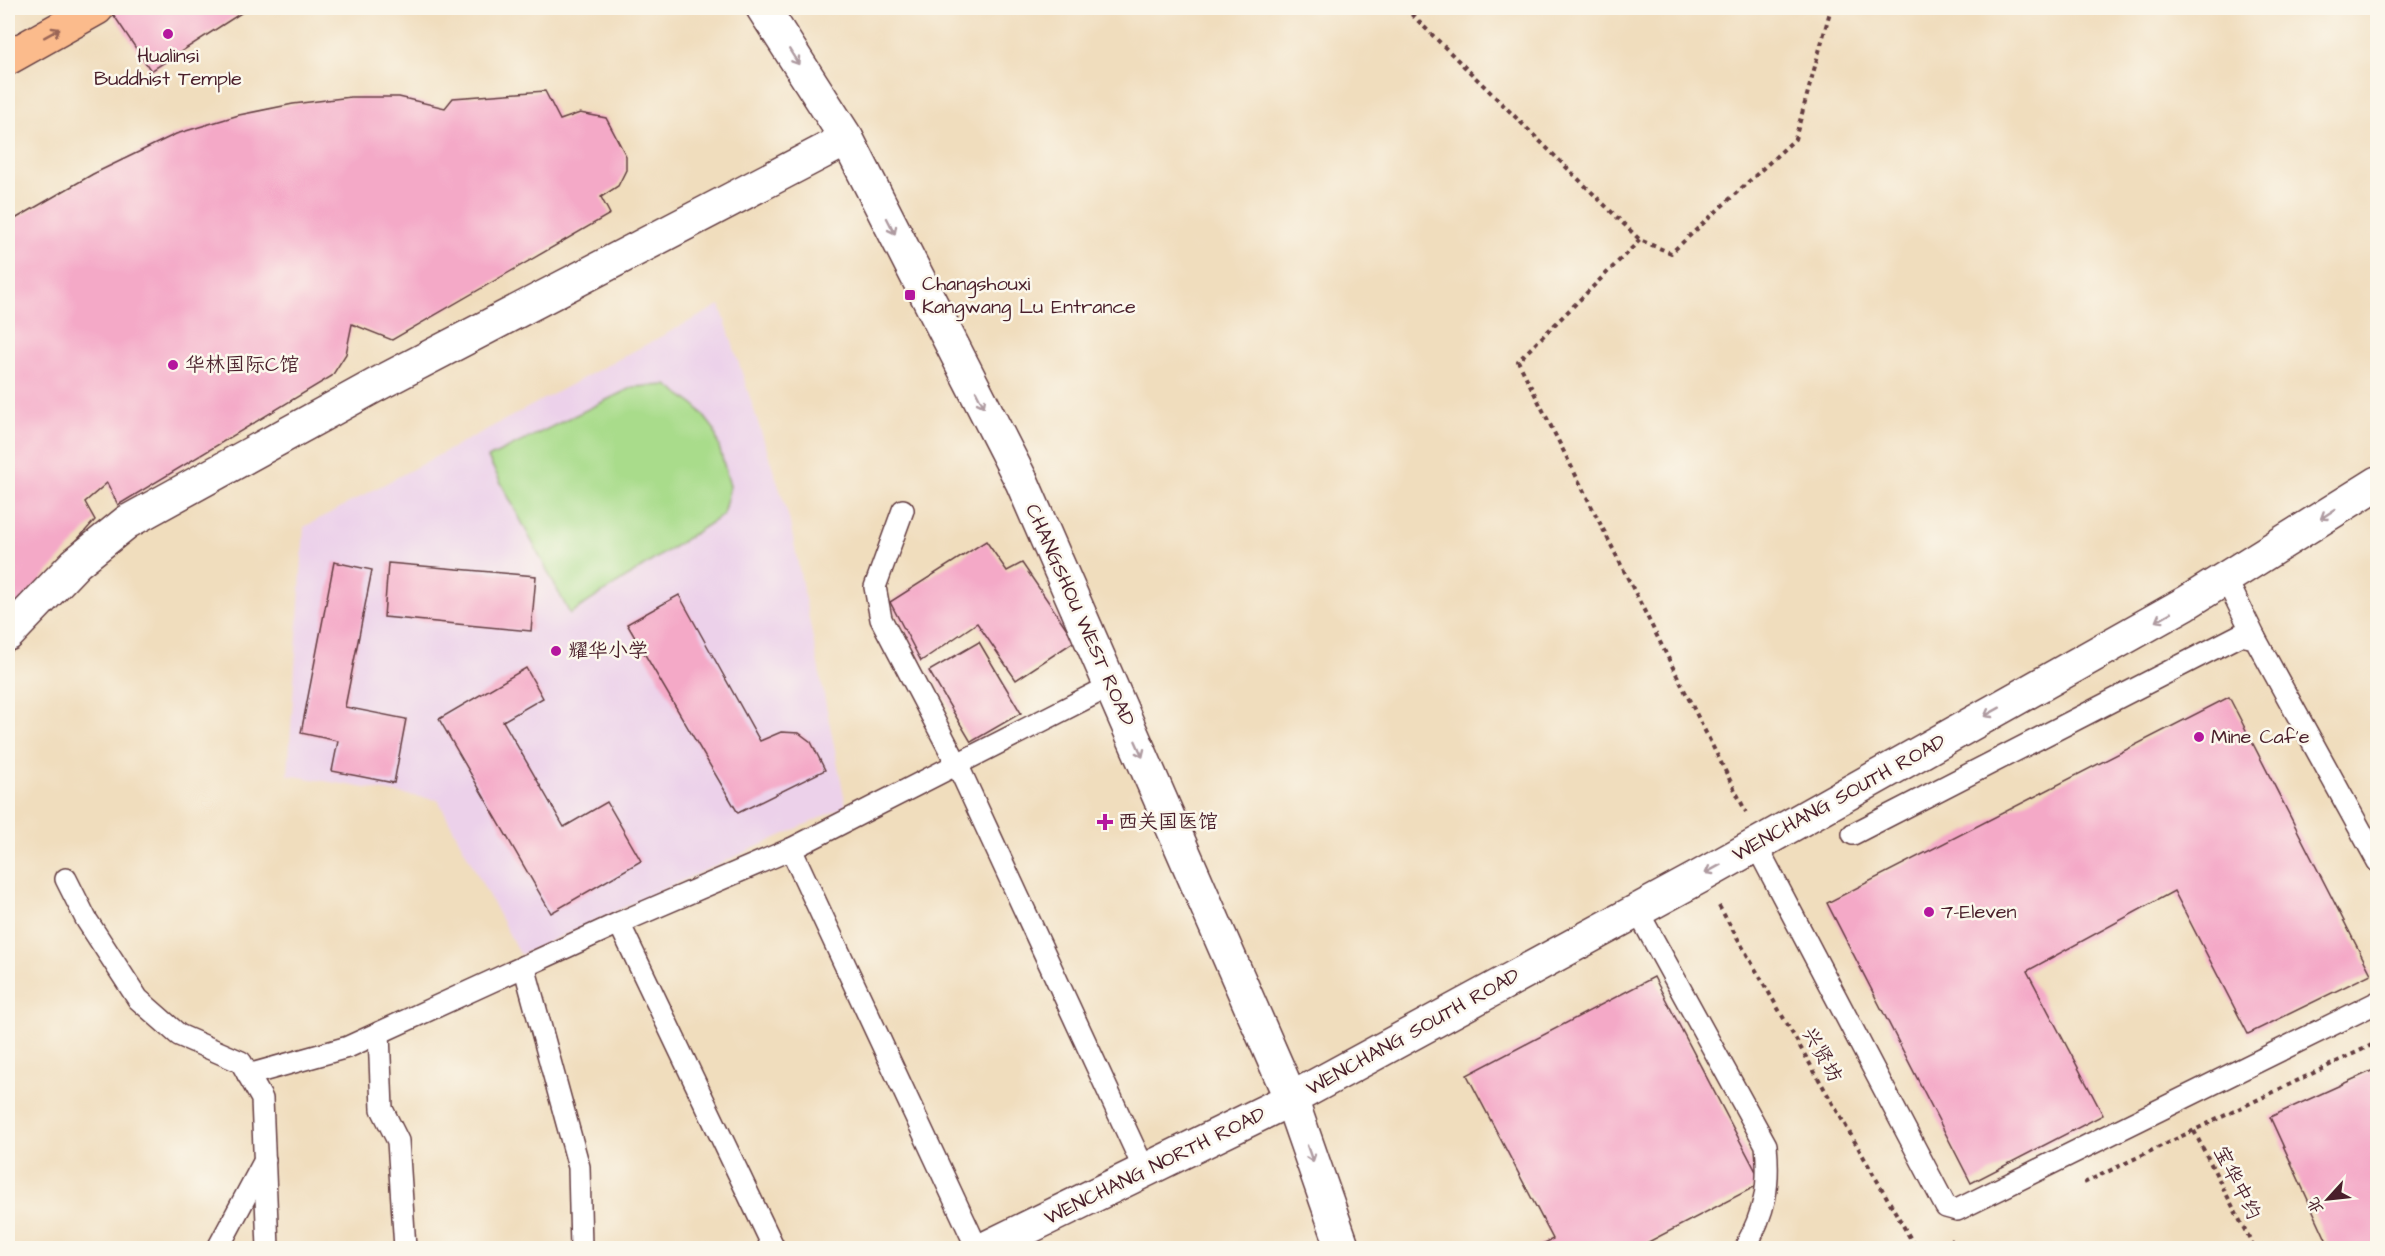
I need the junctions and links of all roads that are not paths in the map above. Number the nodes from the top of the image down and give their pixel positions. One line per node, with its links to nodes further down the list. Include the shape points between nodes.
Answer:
1 (97, 8): 3 (main road, one-way to 1)
2 (763, 8): 4 (street, CHANGSHOU WEST ROAD, one-way to 4)
3 (8, 58)
4 (847, 139): 8 (street, via 376,385 127,522 76,563); 10 (street, CHANGSHOU WEST ROAD, one-way to 10, via 1022,482)
5 (2378, 483): 7 (street, WENCHANG SOUTH ROAD, one-way to 7)
6 (903, 510): 11 (lane, via 875,587 881,618)
7 (2226, 579): 9 (lane); 13 (street, WENCHANG SOUTH ROAD, one-way to 13)
8 (8, 634)
9 (2255, 638): 12 (lane, via 2241,634); 15 (lane)
10 (1112, 686): 11 (lane); 23 (street, CHANGSHOU WEST ROAD, one-way to 23)
11 (957, 764): 14 (lane); 25 (lane)
12 (1853, 834)
13 (1759, 844): 17 (street, WENCHANG SOUTH ROAD, one-way to 17); 20 (lane, via 1946,1207 1957,1210)
14 (791, 849): 18 (lane); 31 (lane)
15 (2378, 862)
16 (66, 879): 22 (lane, via 86,919 138,999 179,1035 241,1062)
17 (1637, 910): 23 (street, WENCHANG SOUTH ROAD); 34 (lane, via 1767,1145 1769,1175 1765,1197 1758,1226)
18 (619, 923): 19 (lane); 30 (lane)
19 (524, 966): 21 (lane); 29 (lane, via 579,1167)
20 (2378, 1002)
21 (379, 1033): 22 (lane, via 348,1047); 28 (lane, via 382,1109 398,1141)
22 (248, 1075): 24 (lane, via 262,1099)
23 (1291, 1099): 25 (street, WENCHANG NORTH ROAD); 33 (street, CHANGSHOU WEST ROAD, one-way to 33)
24 (265, 1160): 26 (lane); 27 (lane)
25 (1145, 1171): 32 (street, WENCHANG NORTH ROAD)
26 (218, 1248)
27 (268, 1248)
28 (405, 1248)
29 (581, 1248)
30 (774, 1248)
31 (977, 1248)
32 (986, 1248)
33 (1343, 1248)
34 (1745, 1248)

